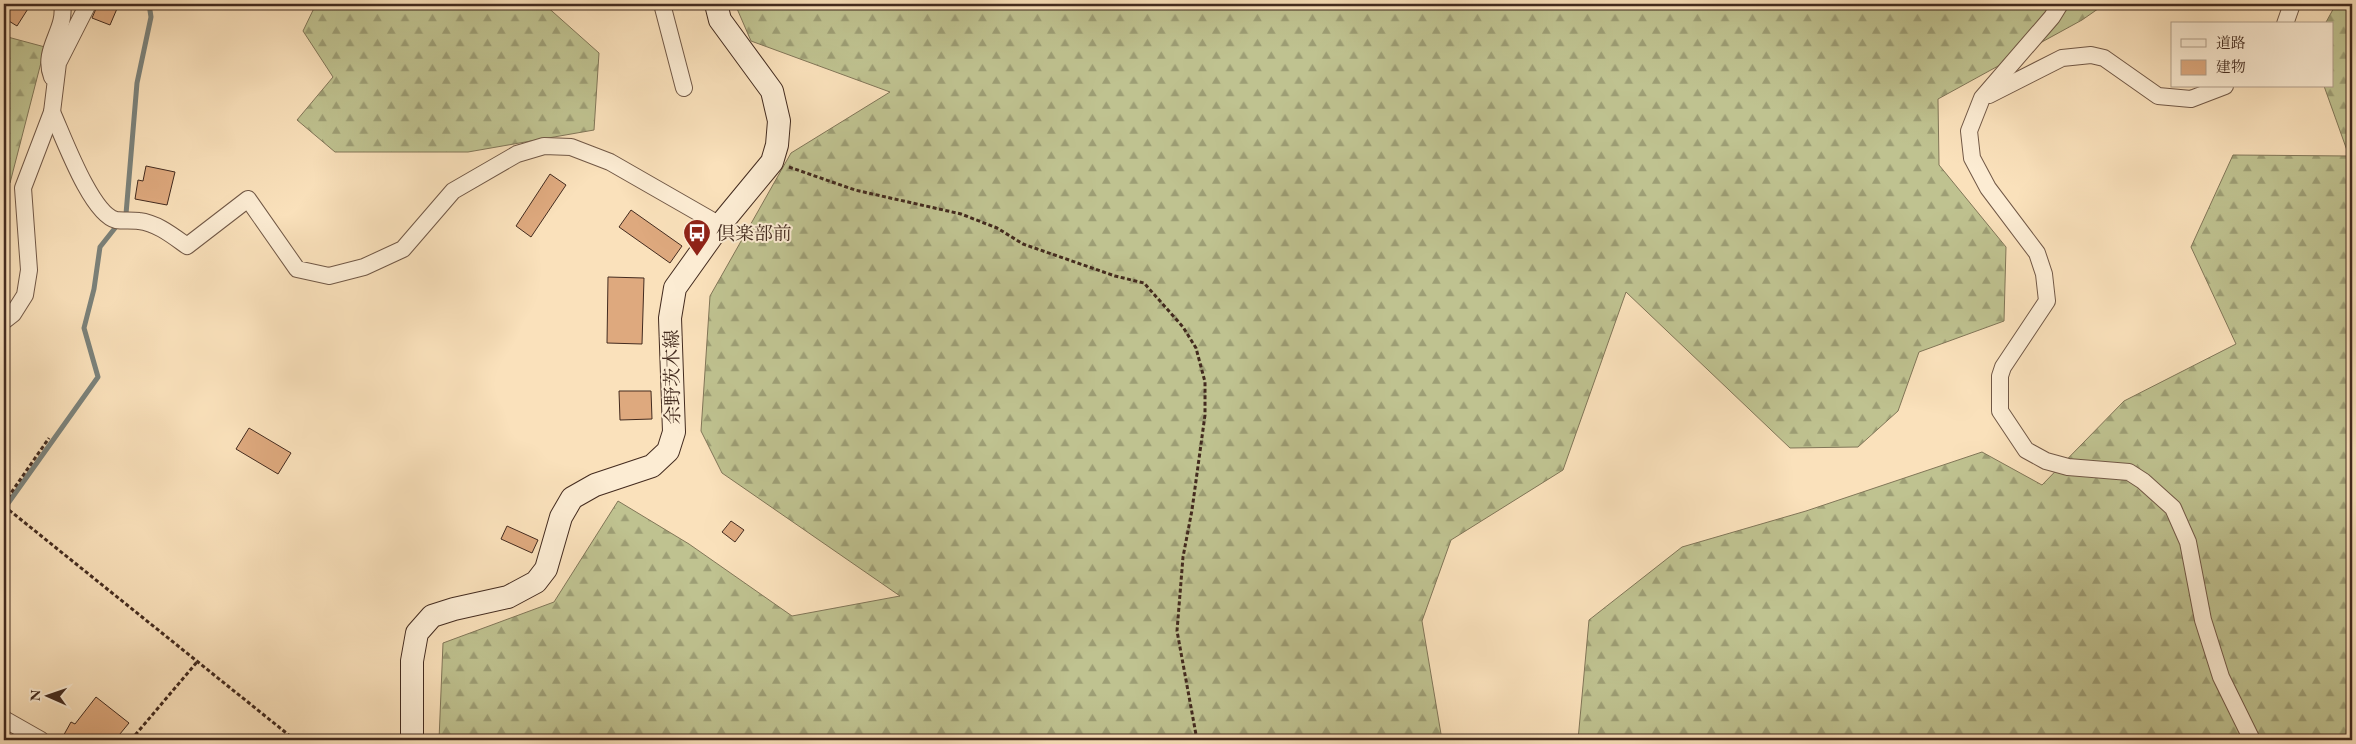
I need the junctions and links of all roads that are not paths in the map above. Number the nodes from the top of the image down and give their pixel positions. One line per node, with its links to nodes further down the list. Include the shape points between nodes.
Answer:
1 (62, 4): 8 (street, via 61,21 48,55 48,67)
2 (88, 4): 8 (street, via 58,63)
3 (662, 4): 9 (street)
4 (716, 4): 13 (main road, 余野茨木線, via 720,20 772,91 779,121 772,162)
5 (2060, 4): 11 (street)
6 (2292, 4): 7 (street)
7 (2286, 22)
8 (55, 86): 12 (street)
9 (684, 88)
10 (2221, 88): 11 (street, via 2191,99 2158,96 2104,58 2091,55 2062,58)
11 (1982, 98): 18 (street, via 1969,131 1972,158 1988,188 2037,253 2047,300 2003,367 2000,411 2026,450 2046,462 2129,472 2143,480 2173,508 2188,542 2203,620 2221,677)
12 (52, 112): 13 (street, via 84,183 102,212 115,220 141,221 164,230 187,246 248,199 297,270 328,276 364,267 403,249 453,191 517,154 544,146 571,147 610,162); 14 (street, via 23,188 29,270 25,294 13,314)
13 (720, 225): 17 (main road, 余野茨木線, via 675,288 670,318 674,432 668,451 652,466 595,484 572,498 561,517 546,569 536,582 508,597 432,616 416,633 412,661)
14 (4, 321)
15 (4, 720): 16 (street)
16 (41, 740)
17 (412, 740)
18 (2252, 740)

